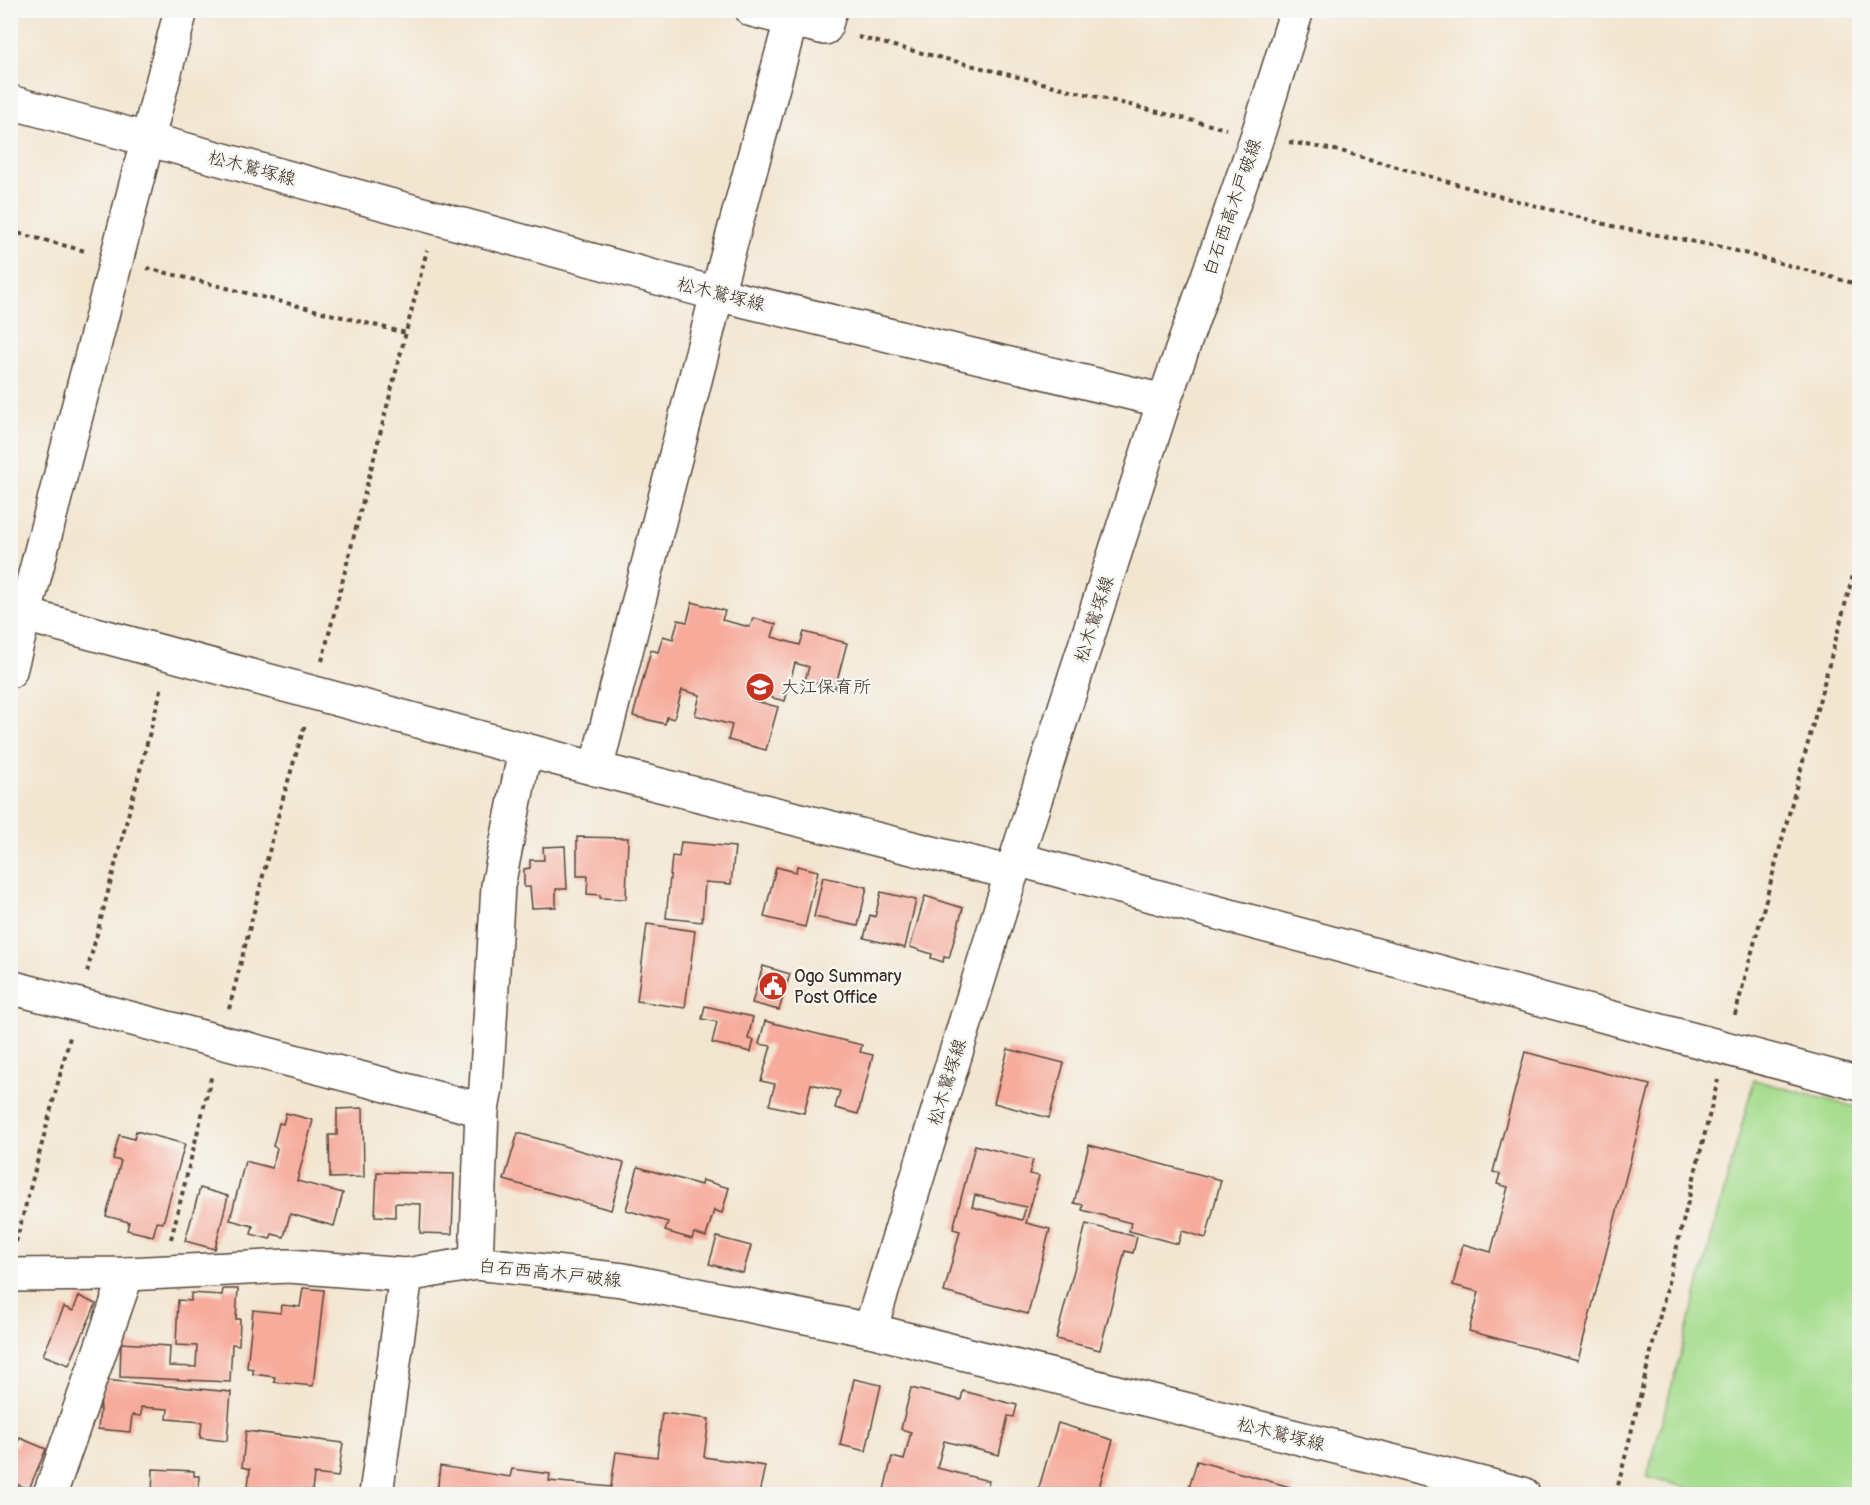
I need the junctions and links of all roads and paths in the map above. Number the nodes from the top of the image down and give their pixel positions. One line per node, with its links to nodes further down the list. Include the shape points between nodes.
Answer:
1 (181, 10): 8 (street)
2 (752, 10): 5 (street)
3 (1297, 10): 7 (street, 白石西高木戸破線)
4 (827, 19): 5 (street); 7 (path)
5 (790, 20): 13 (street)
6 (10, 102): 8 (street, 松木鷲塚線)
7 (1257, 137): 12 (path, via 1341,151 1620,228 1722,247); 15 (street, 白石西高木戸破線)
8 (148, 140): 9 (street, 松木鷲塚線); 11 (street)
9 (437, 218): 13 (street, 松木鷲塚線); 14 (path)
10 (10, 231): 11 (path)
11 (117, 260): 14 (path); 16 (street)
12 (1860, 285)
13 (717, 294): 15 (street, 松木鷲塚線); 21 (street)
14 (406, 333): 19 (path)
15 (1164, 401): 22 (street, 松木鷲塚線)
16 (18, 612): 17 (street); 18 (street)
17 (170, 653): 19 (street); 23 (path)
18 (10, 671)
19 (315, 693): 20 (street); 26 (path, via 281,805)
20 (525, 750): 21 (street); 28 (street, via 498,885)
21 (596, 769): 22 (street)
22 (1014, 866): 27 (street); 34 (street, 松木鷲塚線)
23 (84, 983)
24 (10, 987): 26 (street)
25 (72, 1029): 30 (path)
26 (221, 1041): 28 (street); 31 (path)
27 (1860, 1084)
28 (482, 1110): 29 (street)
29 (476, 1263): 33 (street, 白石西高木戸破線); 34 (street, 白石西高木戸破線, via 623,1280)
30 (12, 1264): 32 (street, 白石西高木戸破線)
31 (163, 1272): 32 (street, 白石西高木戸破線); 33 (street, 白石西高木戸破線, via 289,1266)
32 (127, 1274): 35 (street)
33 (406, 1275): 36 (street)
34 (870, 1330): 37 (street, 松木鷲塚線)
35 (50, 1494)
36 (375, 1494)
37 (1523, 1494)

